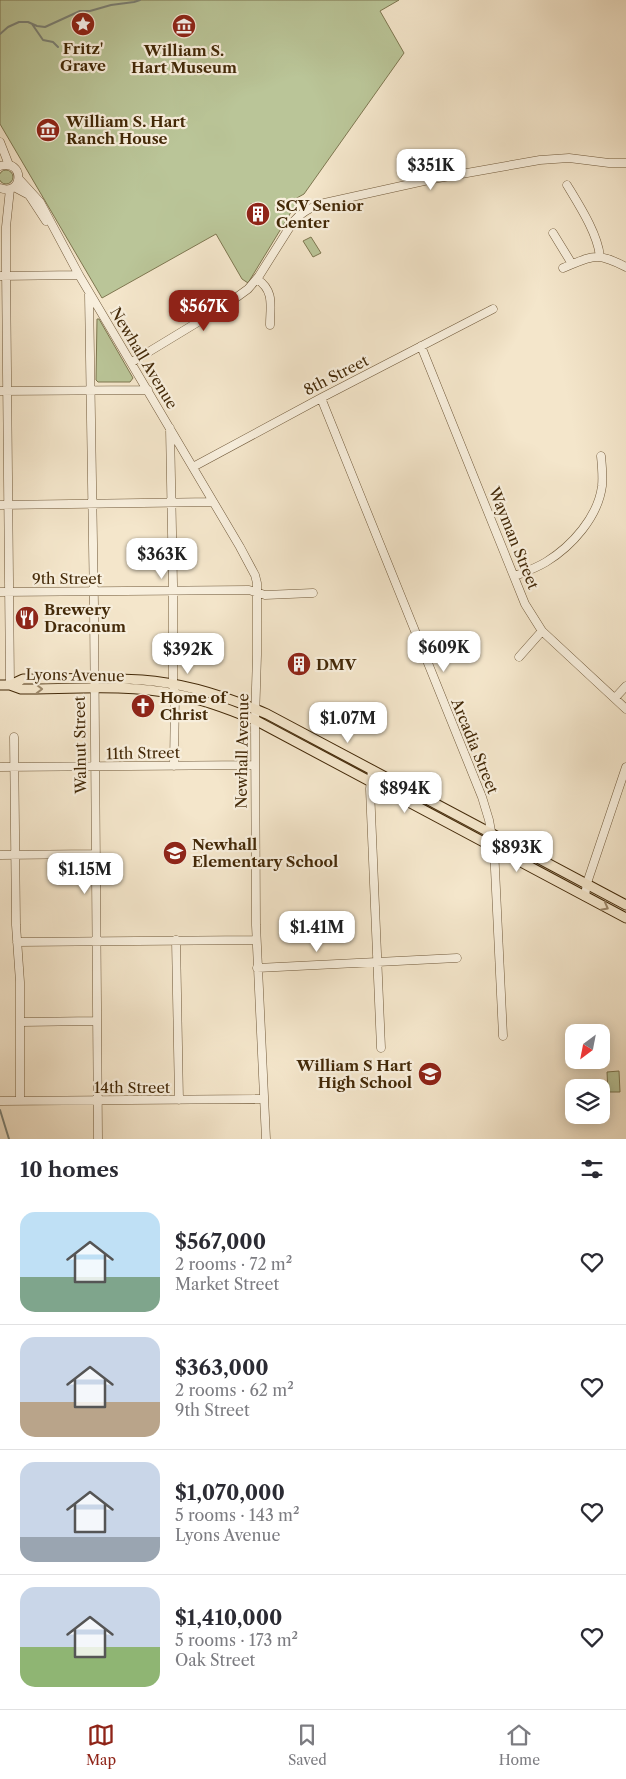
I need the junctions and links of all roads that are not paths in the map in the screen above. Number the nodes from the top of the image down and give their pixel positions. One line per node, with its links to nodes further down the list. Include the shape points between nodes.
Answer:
1 (0, 142): 5 (street)
2 (0, 156): 4 (street)
3 (626, 163): 19 (street, via 555,158 433,179 320,204 293,222)
4 (0, 165): 5 (street)
5 (9, 165): 6 (street, Newhall Avenue)
6 (19, 178): 9 (street); 12 (street, Newhall Avenue, via 40,202)
7 (567, 185): 13 (street, via 586,218)
8 (0, 188): 9 (street); 10 (street)
9 (12, 188): 10 (street); 12 (street, Newhall Avenue, via 29,195)
10 (6, 227): 18 (street)
11 (553, 233): 14 (street)
12 (58, 237): 17 (street, Newhall Avenue)
13 (600, 257): 14 (street, via 588,257); 15 (street)
14 (572, 264): 16 (street)
15 (626, 266)
16 (563, 268)
17 (79, 275): 18 (street); 20 (street, Newhall Avenue)
18 (3, 276): 27 (street)
19 (257, 279): 22 (street, via 269,291); 24 (street, via 226,305)
20 (89, 292): 24 (street, Newhall Avenue); 25 (street, Walnut Street)
21 (493, 309): 23 (street, 8th Street)
22 (270, 325)
23 (421, 346): 28 (street, 8th Street); 37 (street, Wayman Street)
24 (132, 362): 26 (street, Newhall Avenue)
25 (91, 390): 26 (street); 27 (street); 34 (street, Walnut Street)
26 (148, 390): 29 (street, Newhall Avenue)
27 (4, 391): 36 (street)
28 (321, 398): 31 (street, 8th Street); 65 (street, Arcadia Street, via 482,797)
29 (170, 428): 31 (street, Newhall Avenue); 33 (street)
30 (601, 456): 37 (street, via 599,499 587,522 548,561)
31 (193, 467): 32 (street, Newhall Avenue)
32 (213, 502): 33 (street); 42 (street, Newhall Avenue, via 255,575)
33 (172, 503): 34 (street); 38 (street)
34 (91, 504): 36 (street); 40 (street, Walnut Street)
35 (0, 505): 36 (street)
36 (9, 505): 41 (street)
37 (515, 576): 44 (street, Wayman Street, via 525,604)
38 (173, 591): 40 (street, 9th Street); 42 (street, 9th Street, via 249,590); 47 (street)
39 (0, 592): 41 (street, 9th Street)
40 (93, 592): 41 (street, 9th Street); 46 (street, Walnut Street)
41 (10, 593): 49 (street)
42 (257, 593): 43 (street, 9th Street); 53 (street, Newhall Avenue)
43 (313, 593)
44 (542, 631): 45 (street); 52 (street, Wayman Street)
45 (519, 657)
46 (93, 684): 47 (main road, Lyons Avenue, via 143,680); 49 (main road, Lyons Avenue, via 22,689); 51 (main road, Lyons Avenue); 61 (street, Walnut Street)
47 (173, 684): 51 (street); 53 (main road, Lyons Avenue)
48 (0, 685): 49 (main road, Lyons Avenue)
49 (10, 685)
50 (626, 686): 52 (street)
51 (175, 694): 55 (main road, Lyons Avenue, via 214,704); 58 (street)
52 (614, 698): 54 (street, Wayman Street)
53 (256, 709): 55 (street, Newhall Avenue); 63 (main road, Lyons Avenue)
54 (626, 710)
55 (255, 720): 57 (street, Newhall Avenue); 64 (main road, Lyons Avenue)
56 (14, 737): 60 (street)
57 (256, 765): 58 (street, 11th Street); 75 (street, Newhall Avenue)
58 (174, 766): 61 (street, 11th Street)
59 (0, 767): 60 (street, 11th Street)
60 (15, 767): 61 (street, 11th Street); 69 (street)
61 (94, 767): 67 (street, Walnut Street)
62 (626, 767): 70 (street)
63 (372, 770): 64 (street); 65 (main road, Lyons Avenue)
64 (370, 782): 66 (main road, Lyons Avenue); 79 (street)
65 (491, 833): 66 (street, Arcadia Street); 70 (main road, Lyons Avenue)
66 (494, 848): 71 (main road, Lyons Avenue); 83 (street, Arcadia Street)
67 (96, 854): 69 (street); 77 (street, Walnut Street)
68 (0, 855): 69 (street)
69 (15, 855): 76 (street)
70 (587, 883): 71 (street); 72 (main road, Lyons Avenue)
71 (585, 896): 73 (main road, Lyons Avenue, one-way to 73)
72 (626, 905)
73 (626, 918)
74 (176, 940): 75 (street); 77 (street); 86 (street)
75 (256, 940): 80 (street, Newhall Avenue)
76 (17, 942): 77 (street); 82 (street)
77 (97, 942): 81 (street, Walnut Street)
78 (457, 958): 79 (street)
79 (377, 962): 80 (street); 84 (street)
80 (257, 968): 85 (street, Newhall Avenue)
81 (97, 1021): 82 (street); 88 (street, Walnut Street)
82 (21, 1022): 87 (street)
83 (503, 1036)
84 (381, 1048)
85 (264, 1099): 86 (street, 14th Street); 91 (street, Newhall Avenue)
86 (179, 1100): 88 (street, 14th Street)
87 (20, 1101): 88 (street, 14th Street); 89 (street, 14th Street)
88 (98, 1101): 90 (street, Walnut Street)
89 (1, 1102)
90 (98, 1139)
91 (266, 1139)

